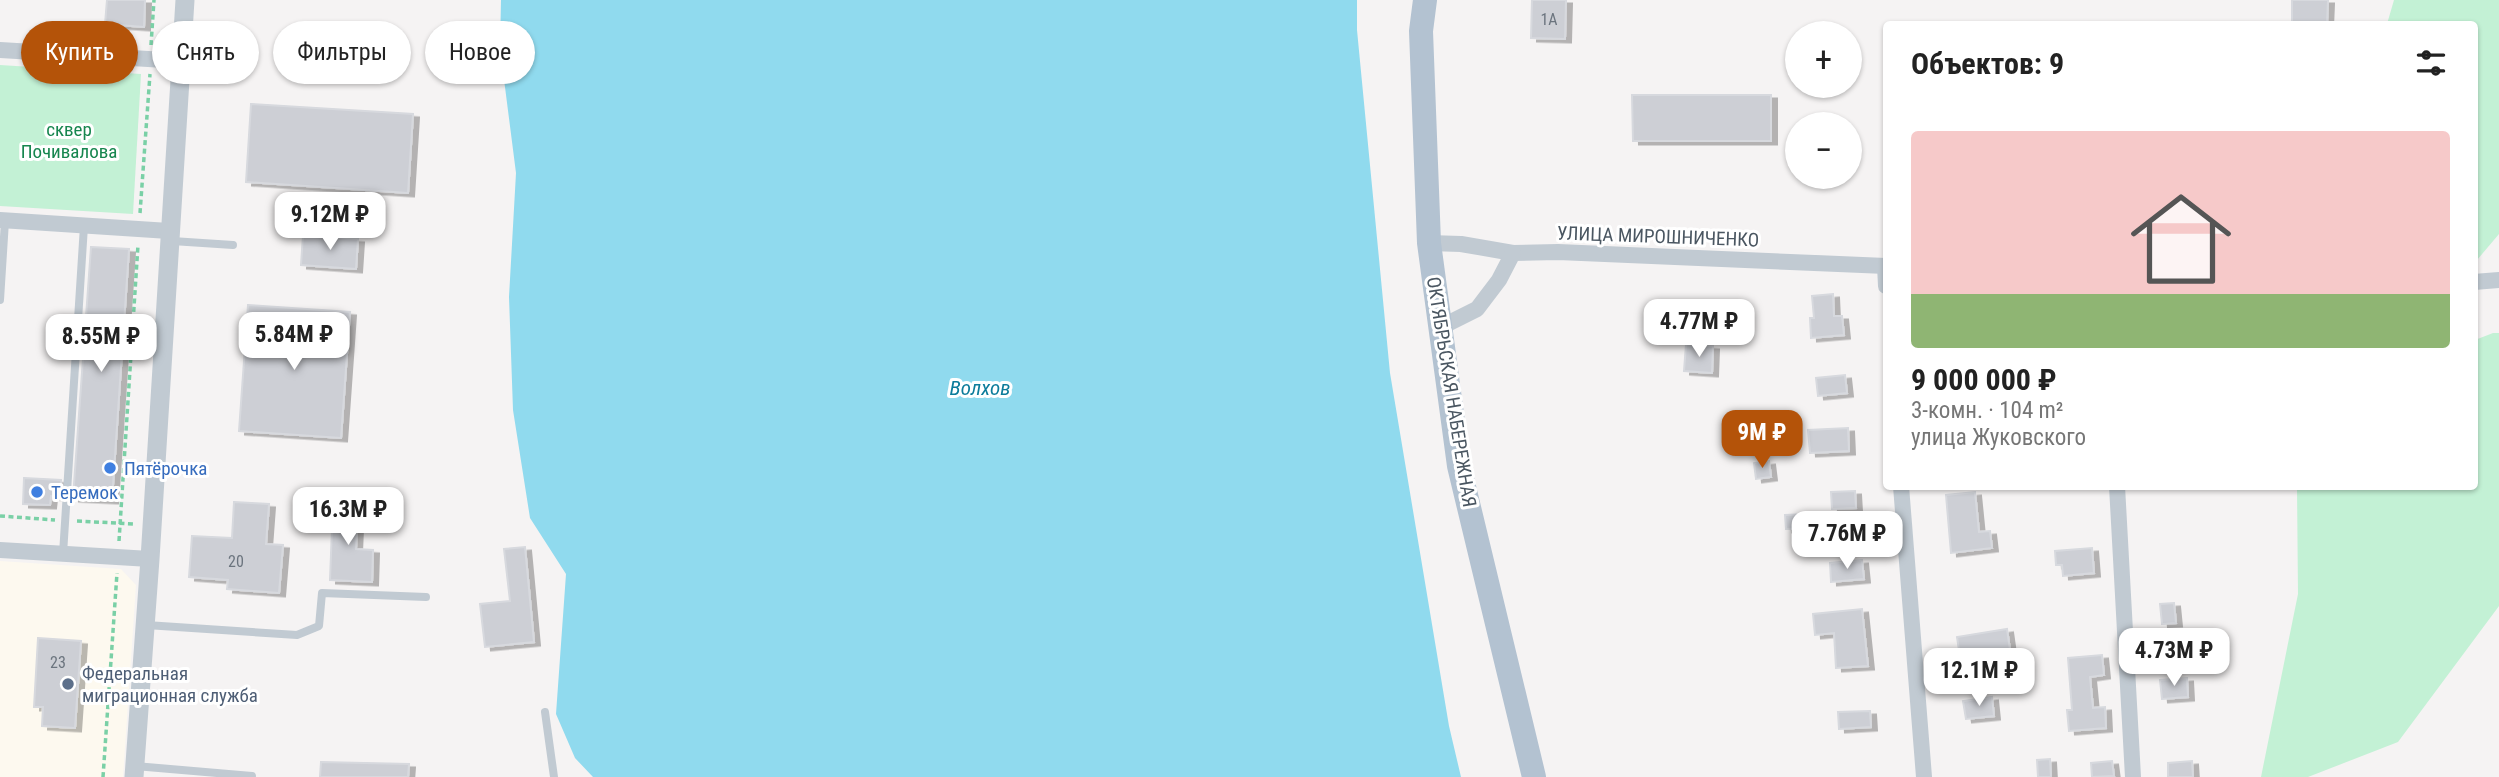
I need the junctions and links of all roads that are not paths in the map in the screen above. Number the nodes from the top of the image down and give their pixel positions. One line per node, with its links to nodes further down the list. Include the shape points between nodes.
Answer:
1 (185, 0): 3 (street)
2 (1425, 0): 10 (main road, ОКТЯБРЬСКАЯ НАБЕРЕЖНАЯ, via 1421,31)
3 (184, 21)
4 (0, 50): 5 (street)
5 (152, 59)
6 (179, 84): 9 (street)
7 (2, 221): 8 (street); 16 (lane)
8 (84, 226): 9 (street); 21 (lane)
9 (169, 236): 11 (lane); 22 (street)
10 (1429, 243): 12 (street, УЛИЦА МИРОШНИЧЕНКО); 17 (main road, ОКТЯБРЬСКАЯ НАБЕРЕЖНАЯ)
11 (233, 245)
12 (1513, 253): 13 (street, УЛИЦА МИРОШНИЧЕНКО); 17 (street, via 1477,309)
13 (1883, 266)
14 (2499, 279): 15 (street)
15 (2478, 282)
16 (0, 300)
17 (1440, 327): 29 (main road, ОКТЯБРЬСКАЯ НАБЕРЕЖНАЯ, via 1460,466)
18 (1901, 490): 30 (street)
19 (2117, 490): 31 (street)
20 (0, 550): 21 (street)
21 (63, 554): 22 (street)
22 (150, 559): 24 (street)
23 (426, 597): 24 (lane, via 322,593 319,626 297,635)
24 (146, 625): 26 (street)
25 (545, 712): 28 (lane)
26 (134, 772): 27 (lane)
27 (252, 776)
28 (554, 777)
29 (1534, 777)
30 (1924, 777)
31 (2133, 777)

